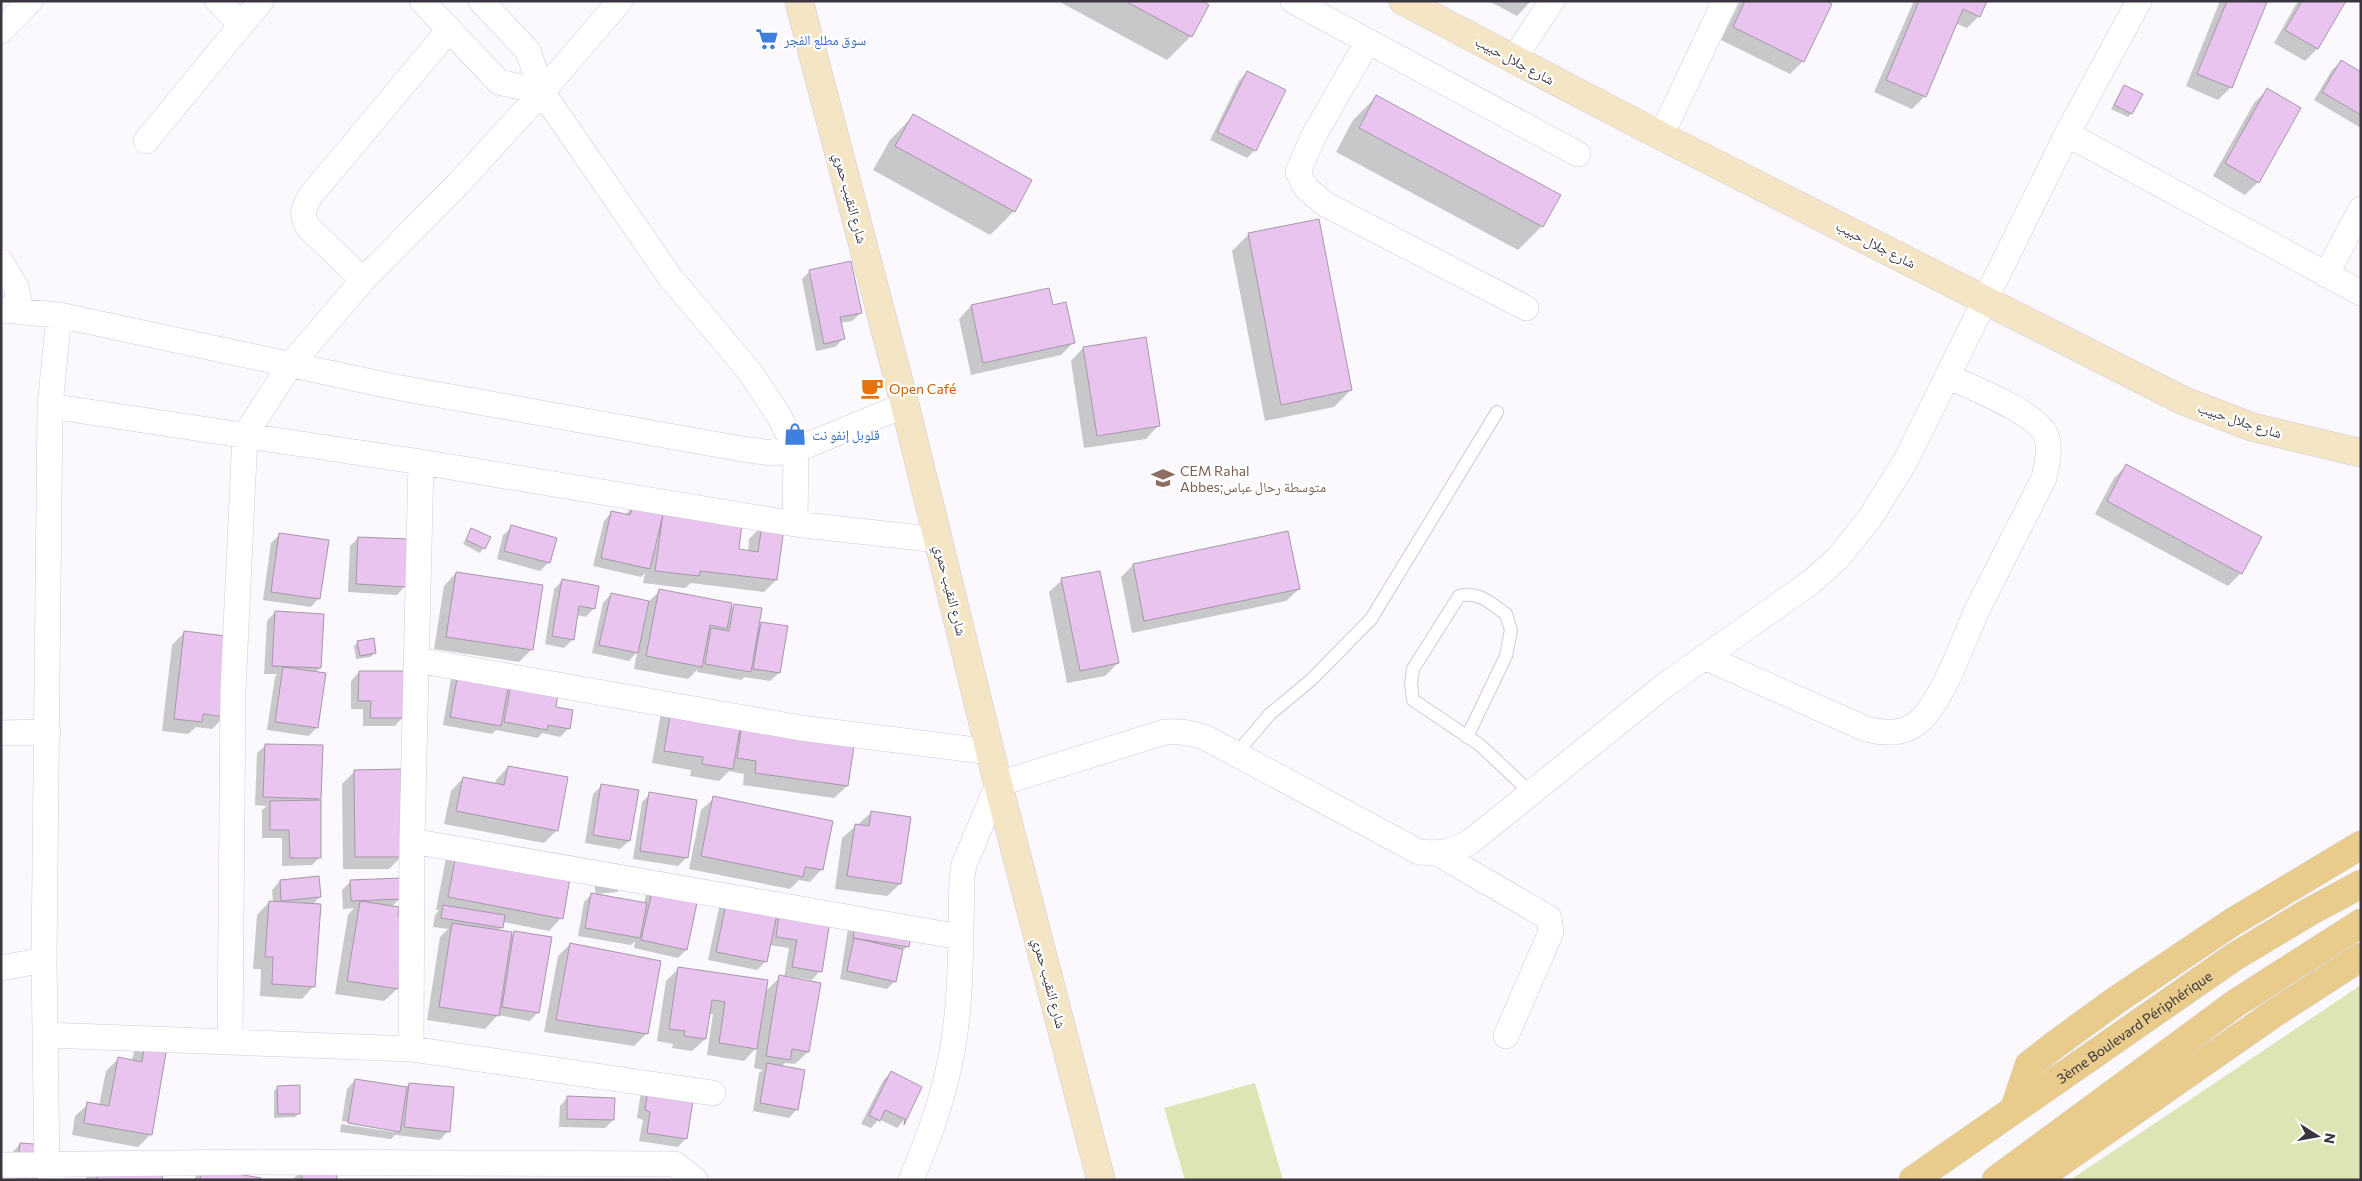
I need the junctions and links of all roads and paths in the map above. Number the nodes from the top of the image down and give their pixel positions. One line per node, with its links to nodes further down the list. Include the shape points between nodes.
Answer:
1 (30, 1): 15 (street)
2 (218, 1): 13 (street)
3 (262, 1): 13 (street)
4 (422, 1): 14 (street)
5 (481, 1): 18 (street, via 528,52)
6 (620, 1): 18 (street)
7 (799, 1): 34 (main road, شارع النقيب حمري)
8 (1293, 1): 16 (street)
9 (1404, 1): 17 (main road, شارع جلال حبيب)
10 (1552, 1): 17 (street)
11 (1725, 1): 20 (street)
12 (2139, 1): 19 (street)
13 (241, 25): 21 (street)
14 (449, 30): 18 (street, via 500,82); 26 (street, via 302,209 303,219 309,228)
15 (1, 32)
16 (1368, 41): 22 (street); 29 (street, via 1309,146 1298,172 1306,188 1325,204)
17 (1514, 60): 20 (main road, شارع جلال حبيب)
18 (542, 92): 26 (street, via 458,184); 38 (street, via 670,277 750,372 779,416)
19 (2067, 134): 25 (street); 28 (street)
20 (1661, 136): 28 (main road, شارع جلال حبيب)
21 (146, 141)
22 (1578, 154)
23 (2361, 209): 25 (street)
24 (1, 262): 30 (street, via 16,287)
25 (2326, 275): 27 (street)
26 (363, 280): 32 (street)
27 (2361, 293)
28 (1984, 298): 33 (street); 39 (main road, شارع جلال حبيب, via 2184,401 2252,427)
29 (1526, 308)
30 (11, 311): 31 (street)
31 (59, 315): 32 (street); 35 (street)
32 (290, 364): 37 (street); 38 (street, via 390,386 742,449)
33 (1947, 376): 43 (street, via 1906,460 1870,518 1838,558 1811,582); 43 (street, via 2036,422 2046,435 2049,457 2044,478 1934,704 1917,723 1900,731 1884,733 1866,729)
34 (905, 405): 38 (street); 42 (main road, شارع النقيب حمري)
35 (50, 406): 37 (street); 45 (street)
36 (1498, 412): 49 (lane, via 1371,619 1311,680 1270,714)
37 (246, 435): 40 (street); 63 (street, via 233,691)
38 (796, 450): 41 (street)
39 (2361, 453)
40 (421, 462): 41 (street); 44 (street)
41 (795, 524): 42 (street)
42 (939, 540): 48 (main road, شارع النقيب حمري)
43 (1704, 657): 51 (street)
44 (418, 660): 48 (street, via 801,728); 52 (street)
45 (48, 732): 46 (street); 59 (street)
46 (1, 733)
47 (1467, 737): 47 (lane, via 1506,656 1511,630 1506,614 1470,593 1459,596 1413,669 1411,684 1413,700); 51 (lane)
48 (992, 752): 50 (main road, شارع النقيب حمري)
49 (1236, 754): 50 (street, via 1194,734 1165,732); 54 (street, via 1419,852)
50 (998, 784): 57 (street, via 964,865); 73 (main road, شارع النقيب حمري)
51 (1531, 793): 54 (street, via 1470,842 1454,851)
52 (412, 841): 57 (street); 64 (street)
53 (2361, 845): 66 (main road, via 2231,924 2049,1049 2029,1065)
54 (1439, 854): 62 (street, via 1549,918 1551,932)
55 (2361, 884): 66 (main road, 3ème Boulevard Périphérique, via 2234,957)
56 (2361, 923): 75 (main road, via 2236,1003)
57 (960, 937): 72 (street, via 955,1028 947,1074)
58 (2361, 956): 76 (main road)
59 (44, 960): 60 (street); 61 (street)
60 (1, 968)
61 (46, 1035): 63 (street); 70 (street)
62 (1506, 1036)
63 (230, 1041): 64 (street)
64 (412, 1049): 65 (street)
65 (713, 1094)
66 (2015, 1107): 74 (main road, 3ème Boulevard Périphérique)
67 (1, 1165): 70 (street)
68 (265, 1171): 69 (street); 70 (street)
69 (478, 1172): 71 (street, via 675,1164)
70 (50, 1173)
71 (695, 1180)
72 (912, 1180)
73 (1101, 1180)
74 (1913, 1180)
75 (1996, 1180)
76 (2035, 1180)

